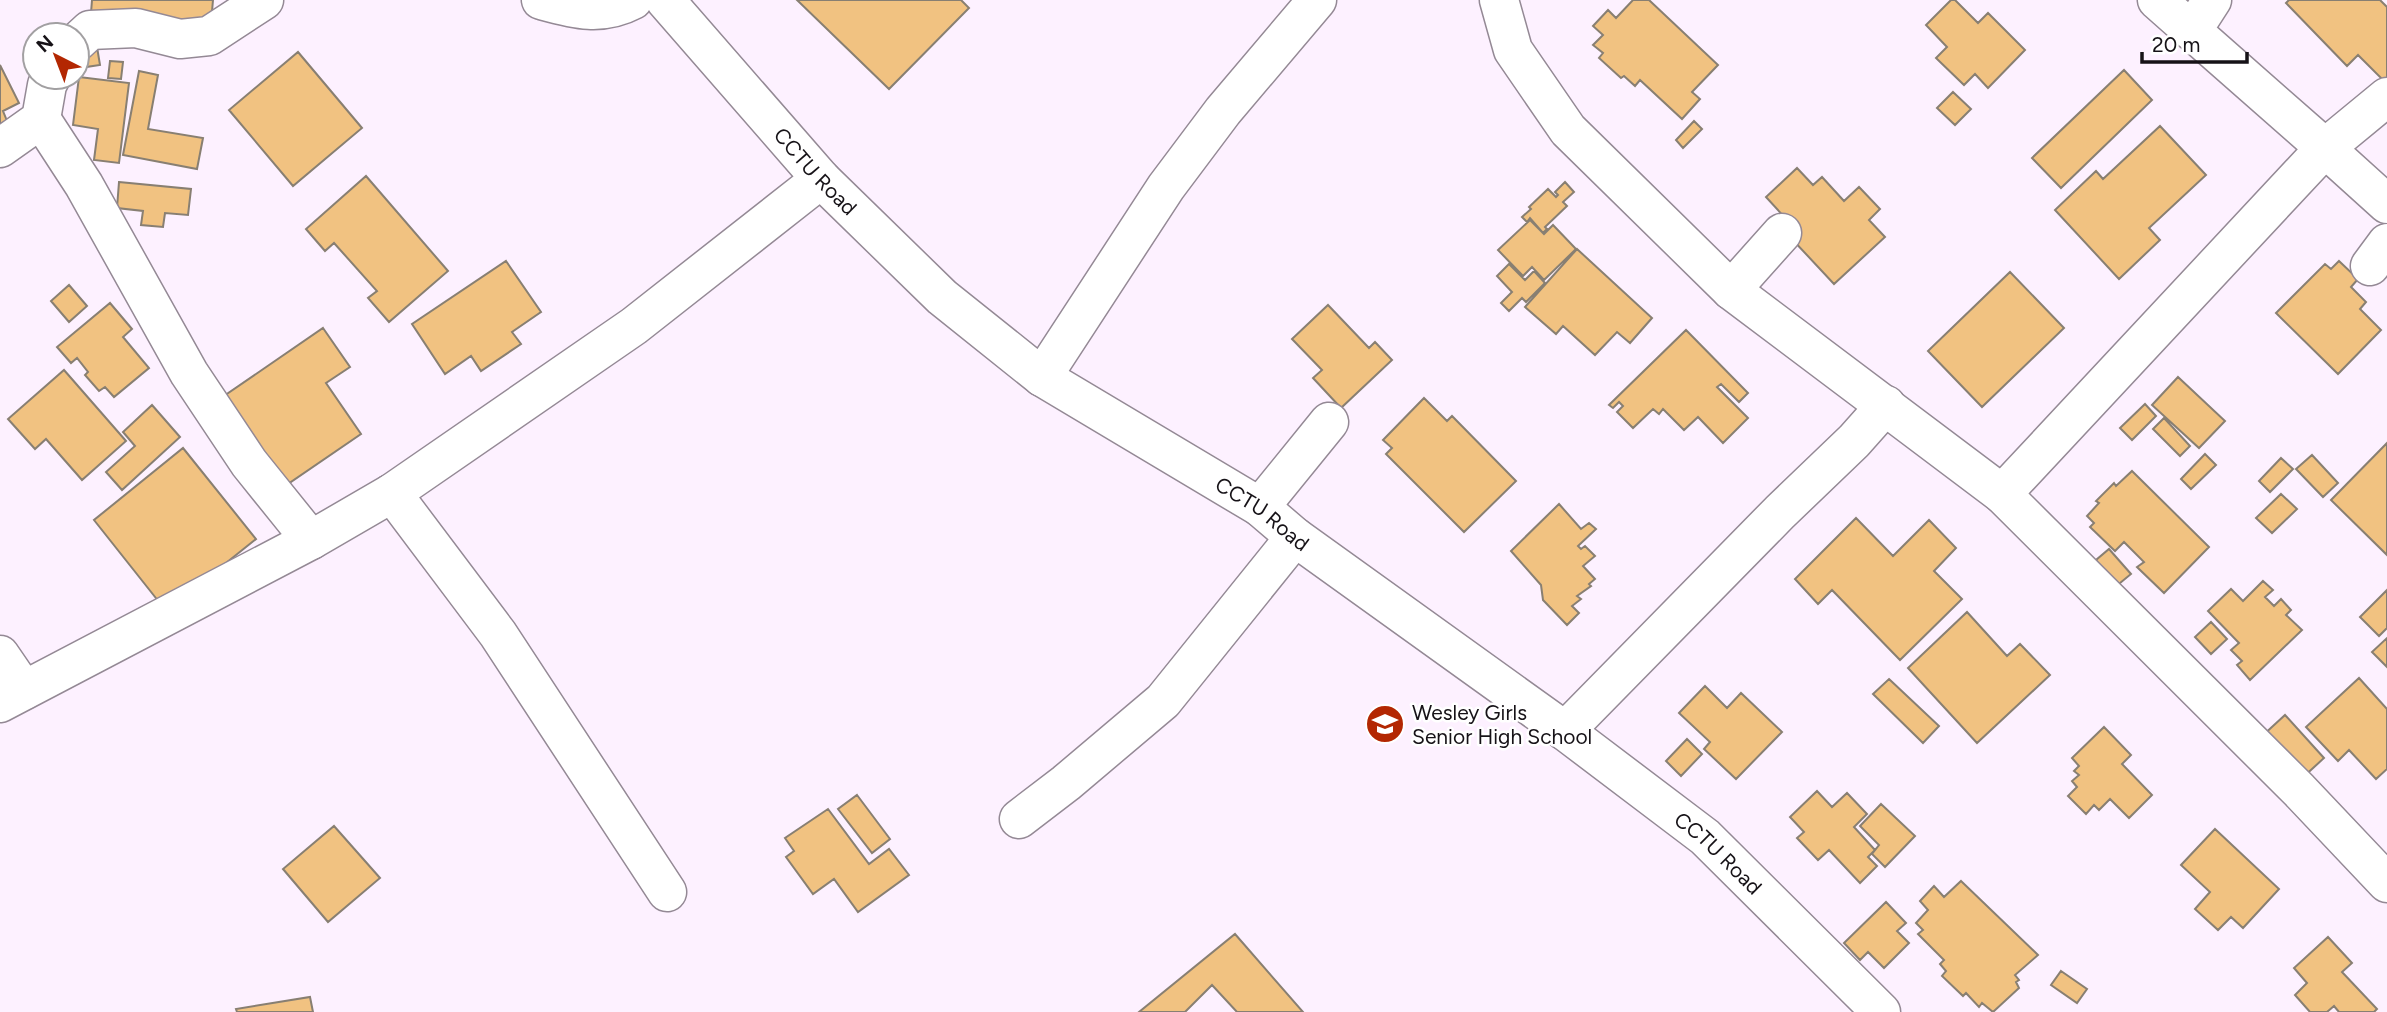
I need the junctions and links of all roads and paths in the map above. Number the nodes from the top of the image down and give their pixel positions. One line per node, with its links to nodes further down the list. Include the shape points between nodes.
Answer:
1 (264, 0): 9 (street, via 209,36 180,39 136,28)
2 (541, 0): 3 (street, via 582,11 620,7)
3 (634, 0)
4 (665, 0): 16 (street, CCTU Road)
5 (1317, 0): 20 (street, via 1166,187)
6 (1499, 0): 19 (street, via 1513,50 1569,130)
7 (2157, 0): 10 (street)
8 (2212, 0): 10 (street)
9 (91, 30)
10 (2192, 31): 15 (street)
11 (46, 91): 13 (street)
12 (2387, 97): 15 (street)
13 (41, 119): 14 (street); 27 (street, via 84,185 189,373 249,463)
14 (0, 148)
15 (2325, 148): 17 (street); 24 (street)
16 (821, 179): 20 (street, CCTU Road, via 942,297); 23 (street, via 634,326)
17 (2387, 204)
18 (1782, 233): 19 (street)
19 (1731, 290): 21 (street)
20 (1042, 377): 25 (street, CCTU Road)
21 (1886, 405): 24 (street); 30 (street)
22 (1329, 422): 25 (street)
23 (392, 493): 27 (street); 33 (street, via 498,634)
24 (2002, 494): 32 (street)
25 (1260, 507): 26 (street, CCTU Road)
26 (1295, 537): 30 (street, CCTU Road); 31 (street, via 1163,701)
27 (311, 540): 29 (street)
28 (0, 655): 29 (street)
29 (12, 697)
30 (1565, 731): 34 (street, CCTU Road, via 1705,837)
31 (1019, 819)
32 (2387, 883)
33 (667, 892)
34 (1881, 1012)

